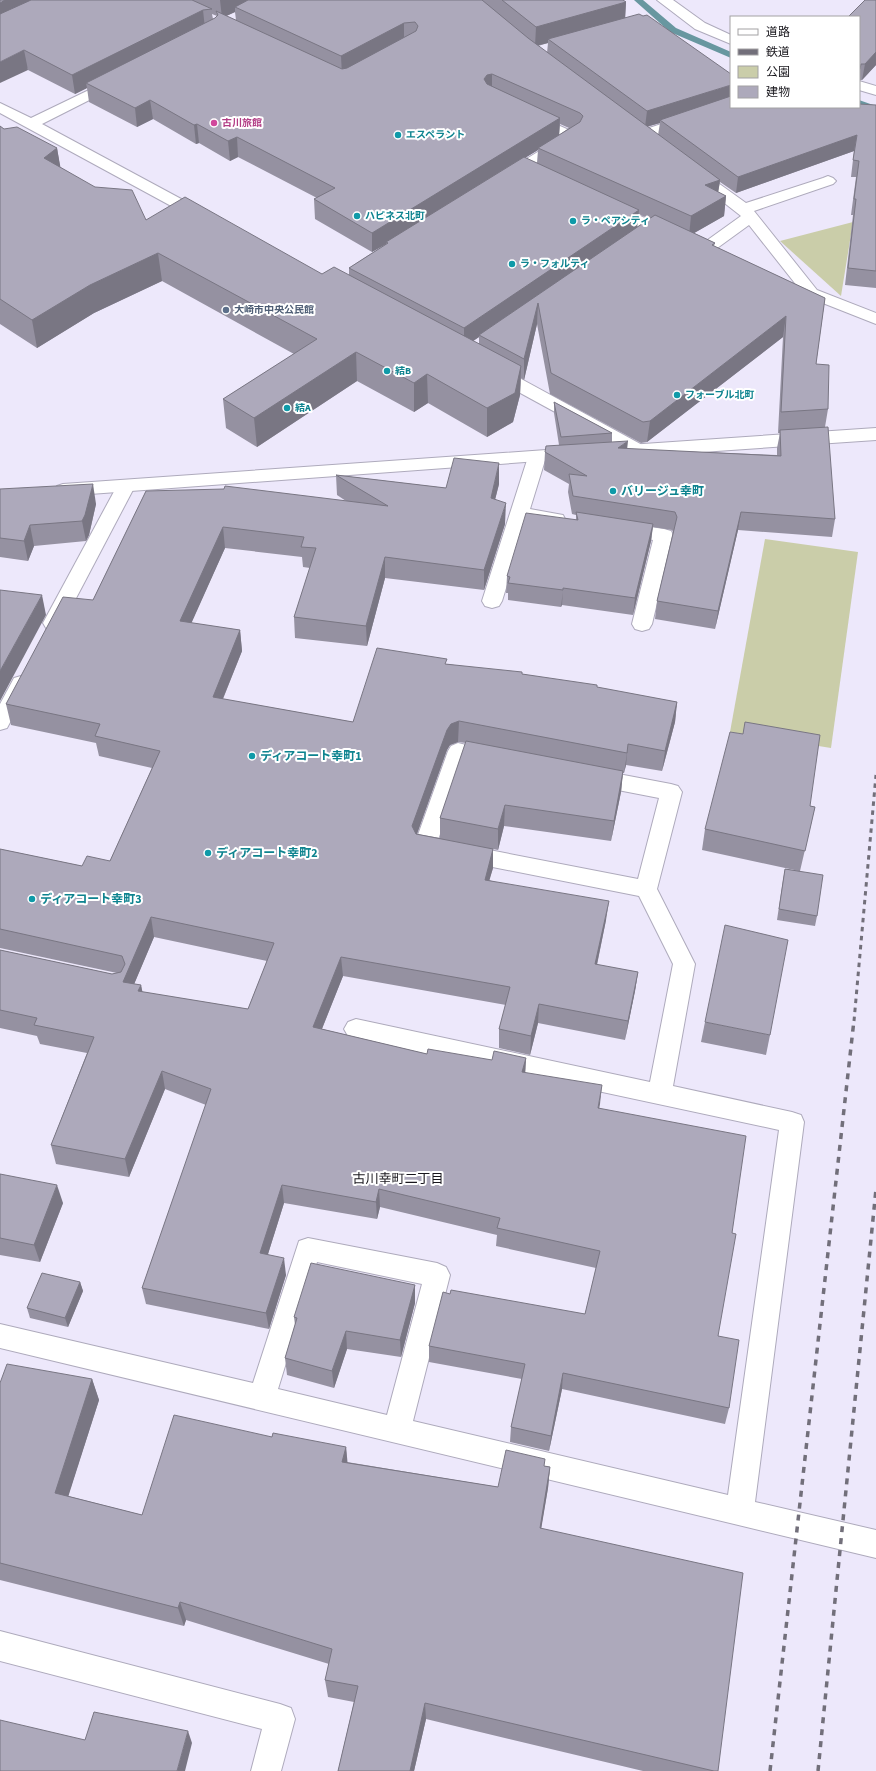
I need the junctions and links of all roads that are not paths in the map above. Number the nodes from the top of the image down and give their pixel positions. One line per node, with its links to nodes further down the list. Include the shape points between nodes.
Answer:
1 (664, 0): 2 (street, via 700,26)
2 (730, 40)
3 (128, 75): 9 (street)
4 (860, 85): 5 (street)
5 (876, 91)
6 (730, 105): 11 (street)
7 (0, 107): 9 (street)
8 (519, 112): 14 (street, via 573,137)
9 (31, 124): 20 (street)
10 (630, 126): 11 (street)
11 (642, 135): 12 (street)
12 (655, 144)
13 (680, 163): 19 (street)
14 (522, 168): 15 (street); 17 (street)
15 (536, 174)
16 (828, 182): 19 (street)
17 (495, 185)
18 (594, 201): 19 (street, via 645,231 703,251)
19 (747, 213): 21 (street, via 811,293)
20 (218, 224)
21 (876, 319)
22 (479, 364): 24 (street)
23 (876, 434): 24 (street)
24 (638, 450): 25 (street)
25 (537, 457): 26 (street); 28 (street)
26 (126, 486): 27 (street); 33 (street)
27 (47, 491)
28 (519, 513): 29 (street); 31 (street)
29 (572, 521)
30 (603, 526): 32 (street, via 664,535)
31 (492, 601)
32 (642, 624)
33 (44, 640)
34 (30, 668): 35 (street)
35 (0, 723)
36 (511, 761): 38 (street, via 458,751 425,846)
37 (572, 773): 38 (street, via 671,792)
38 (646, 889): 40 (street, via 684,964)
39 (356, 1029): 40 (street)
40 (660, 1093): 44 (street, via 792,1122)
41 (0, 1336): 42 (street)
42 (262, 1398): 43 (street); 43 (street, via 308,1249 437,1275)
43 (397, 1430): 44 (street)
44 (740, 1512): 45 (street)
45 (876, 1544)
46 (0, 1646): 47 (street, via 280,1719)
47 (266, 1771)

